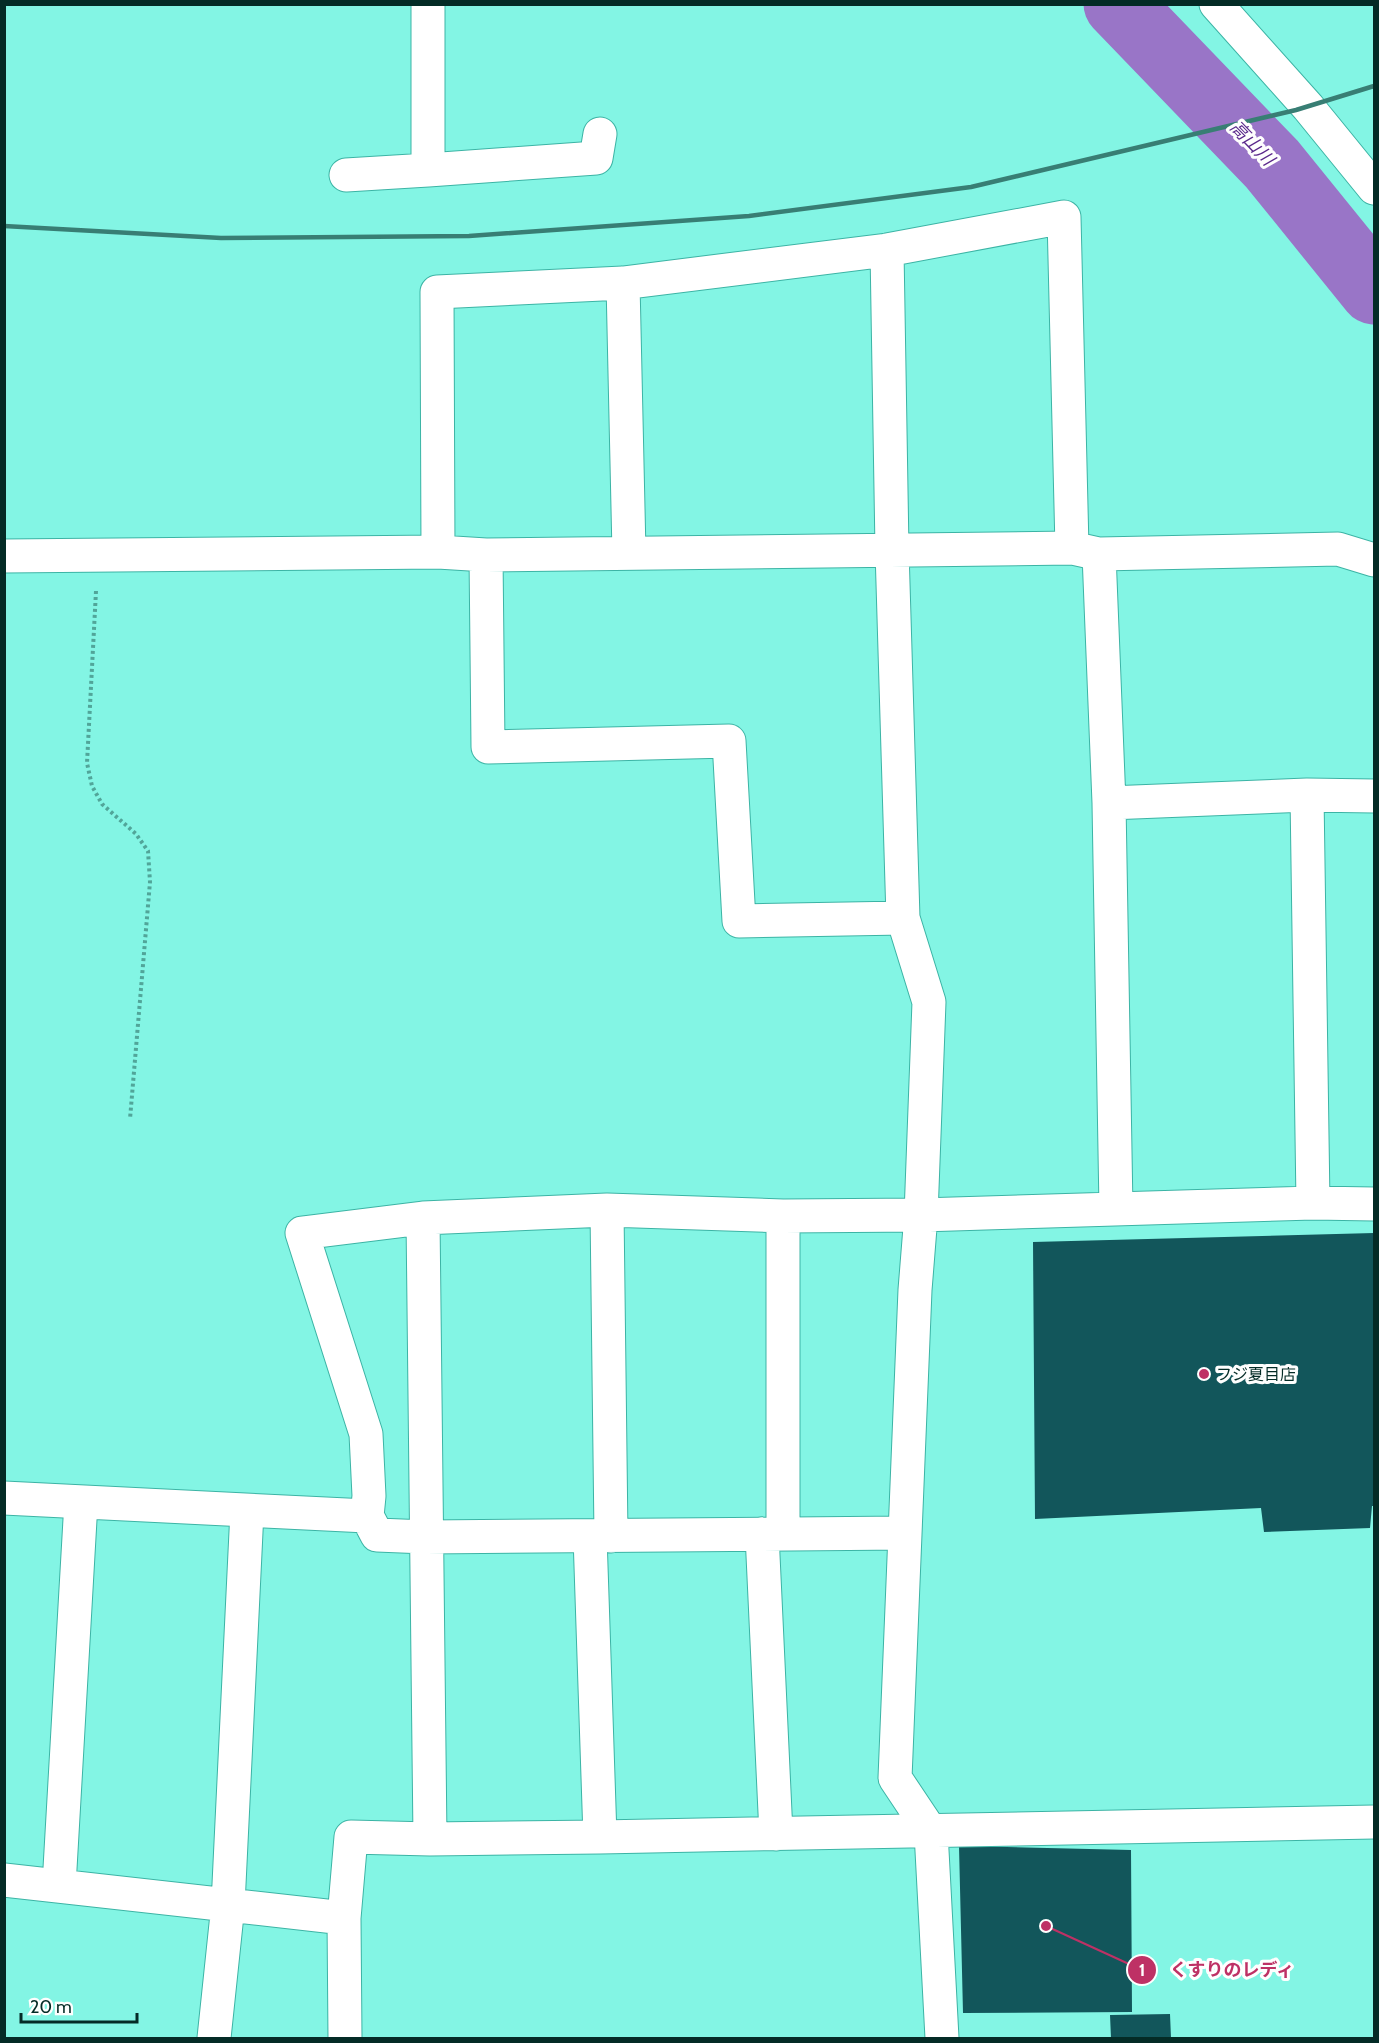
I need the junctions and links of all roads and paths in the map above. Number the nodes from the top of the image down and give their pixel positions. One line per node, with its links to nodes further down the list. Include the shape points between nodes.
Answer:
1 (428, 4): 4 (street)
2 (1216, 4): 6 (street, via 1308,107)
3 (600, 134): 4 (street, via 596,158)
4 (428, 170): 5 (street)
5 (346, 175)
6 (1374, 189)
7 (887, 250): 8 (street); 9 (street); 10 (street, via 1064,217)
8 (623, 283): 11 (street, via 436,292); 12 (street)
9 (892, 550): 10 (street); 12 (street); 20 (street)
10 (1085, 551): 16 (street, via 1338,549); 19 (street)
11 (438, 552): 13 (street); 14 (street)
12 (629, 553): 14 (street)
13 (99, 555): 15 (street); 21 (path, via 87,763 92,786 102,804 136,834 148,851 150,882)
14 (486, 555): 20 (street, via 488,747 729,741 739,921)
15 (4, 556)
16 (1374, 561)
17 (1307, 795): 18 (street); 19 (street); 22 (street)
18 (1374, 796)
19 (1108, 803): 24 (street)
20 (903, 918): 26 (street, via 929,1002)
21 (130, 1119)
22 (1314, 1203): 23 (street); 24 (street)
23 (1374, 1204)
24 (1116, 1209): 26 (street)
25 (607, 1210): 27 (street); 28 (street); 35 (street)
26 (921, 1215): 27 (street); 33 (street)
27 (783, 1216): 34 (street)
28 (423, 1218): 32 (street, via 302,1233 366,1434); 36 (street)
29 (4, 1498): 30 (street)
30 (81, 1502): 31 (street); 43 (street)
31 (247, 1511): 32 (street); 44 (street)
32 (367, 1516): 36 (street, via 377,1535)
33 (905, 1533): 34 (street); 38 (street, via 895,1778)
34 (773, 1534): 35 (street); 39 (street)
35 (600, 1536): 36 (street); 40 (street)
36 (426, 1538): 41 (street)
37 (1374, 1822): 38 (street)
38 (932, 1832): 39 (street); 48 (street)
39 (776, 1834): 40 (street)
40 (600, 1837): 41 (street)
41 (430, 1839): 45 (street, via 351,1837)
42 (4, 1880): 43 (street)
43 (59, 1886): 44 (street)
44 (228, 1905): 45 (street); 46 (street)
45 (344, 1918): 47 (street)
46 (214, 2038)
47 (345, 2038)
48 (942, 2038)

